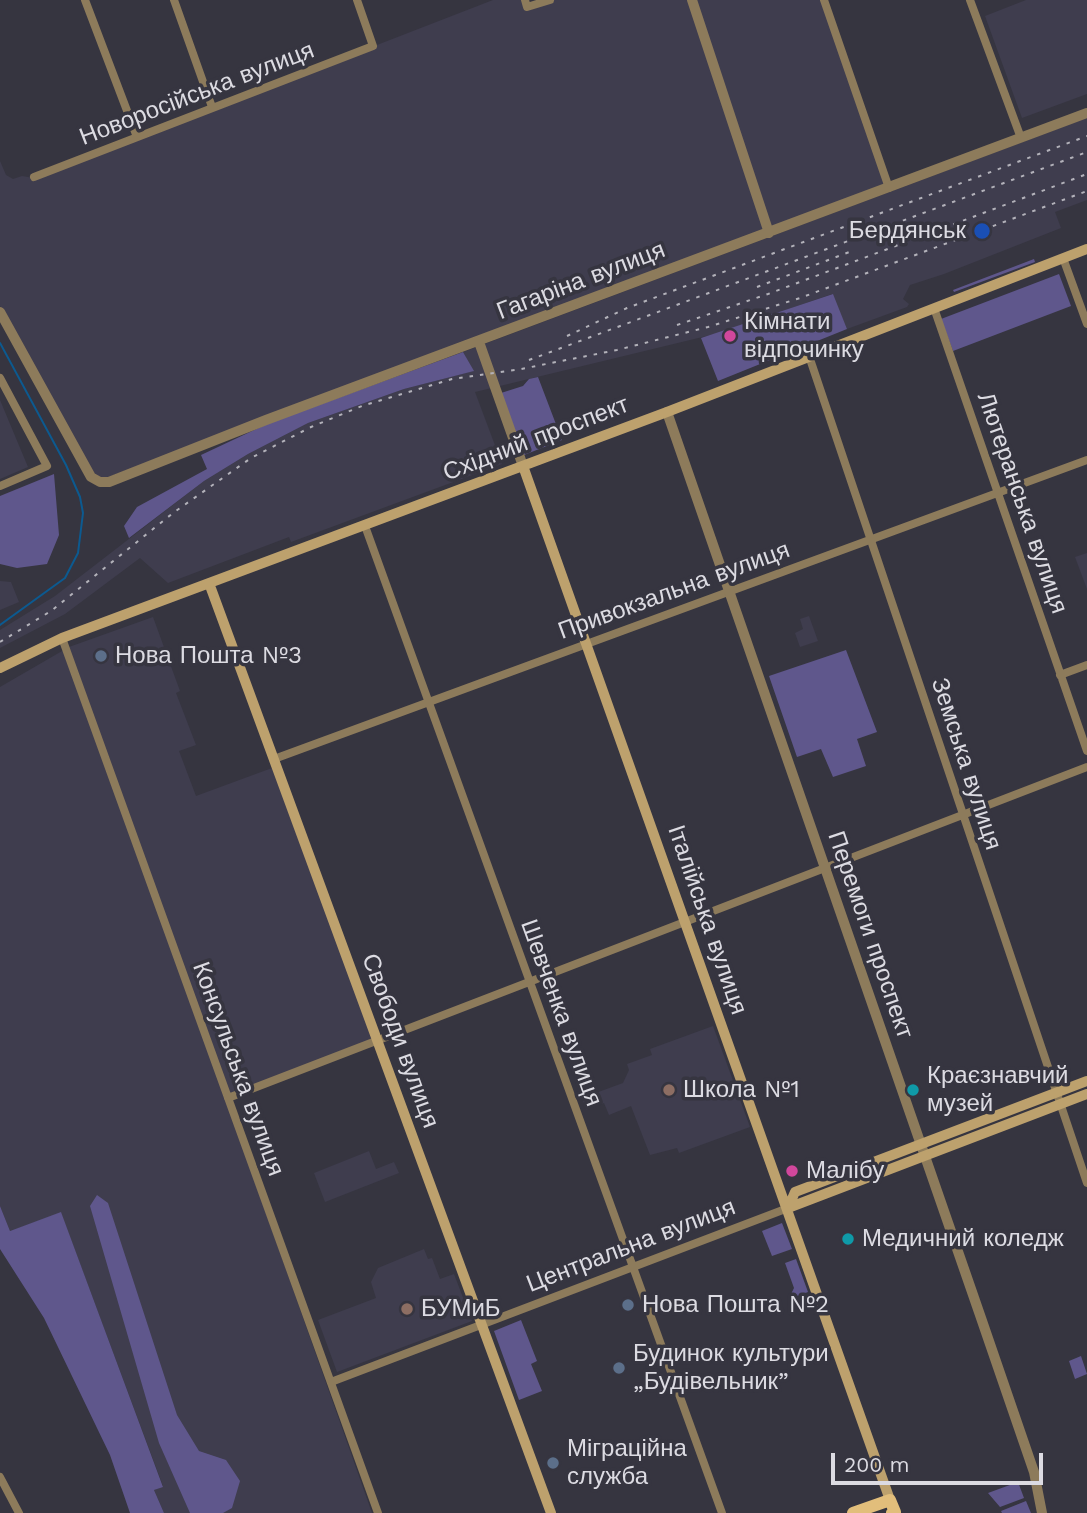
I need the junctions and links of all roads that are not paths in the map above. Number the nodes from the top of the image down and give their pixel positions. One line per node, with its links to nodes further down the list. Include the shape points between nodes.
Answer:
1 (85, 0): 11 (street)
2 (174, 0): 9 (street)
3 (357, 0): 9 (street, Новоросійська вулиця, via 373,46)
4 (550, 0): 8 (street)
5 (692, 0): 15 (street)
6 (824, 0): 14 (street)
7 (970, 0): 12 (street)
8 (526, 4)
9 (212, 107): 11 (street, Новоросійська вулиця)
10 (1087, 113): 12 (street, Гагаріна вулиця)
11 (136, 137): 13 (street, Новоросійська вулиця)
12 (1021, 138): 14 (street, Гагаріна вулиця)
13 (34, 177)
14 (889, 188): 15 (street, Гагаріна вулиця)
15 (769, 233): 21 (street, Гагаріна вулиця)
16 (1087, 249): 17 (main road, Східний проспект)
17 (1063, 258): 18 (main road, Східний проспект); 20 (street)
18 (934, 308): 22 (main road, Східний проспект); 28 (street, Лютеранська вулиця)
19 (0, 312): 21 (street, Гагаріна вулиця, via 90,477 100,482)
20 (1087, 324)
21 (479, 342): 26 (street, Італійська вулиця)
22 (809, 356): 24 (main road, Східний проспект); 30 (street, Земська вулиця)
23 (0, 378): 27 (street, via 47,466)
24 (667, 412): 26 (main road, Східний проспект); 32 (street, Перемоги проспект)
25 (1087, 460): 28 (street, Привокзальна вулиця)
26 (523, 466): 29 (main road, Східний проспект); 34 (main road, Італійська вулиця)
27 (0, 486)
28 (998, 494): 30 (street, Привокзальна вулиця); 37 (street, Лютеранська вулиця)
29 (365, 526): 31 (main road, Східний проспект); 38 (street, Шевченка вулиця)
30 (871, 541): 32 (street, Привокзальна вулиця); 42 (street, Земська вулиця)
31 (209, 583): 33 (main road, Східний проспект); 40 (main road, Свободи вулиця)
32 (729, 592): 34 (street, Привокзальна вулиця); 43 (street, Перемоги проспект)
33 (62, 638): 36 (main road, Східний проспект); 49 (street, Консульська вулиця)
34 (586, 643): 38 (street, Привокзальна вулиця); 44 (main road, Італійська вулиця)
35 (1087, 665): 37 (street)
36 (0, 668)
37 (1060, 674): 39 (street, Лютеранська вулиця)
38 (428, 702): 40 (street, Привокзальна вулиця); 45 (street, Шевченка вулиця)
39 (1087, 751)
40 (274, 759): 46 (main road, Свободи вулиця)
41 (1087, 767): 42 (street)
42 (963, 816): 43 (street); 50 (street, Земська вулиця)
43 (825, 869): 44 (street); 51 (street, Перемоги проспект)
44 (686, 923): 45 (street); 53 (main road, Італійська вулиця)
45 (529, 981): 46 (street); 54 (street, Шевченка вулиця)
46 (377, 1041): 49 (street); 55 (main road, Свободи вулиця)
47 (1087, 1081): 50 (main road, Центральна вулиця)
48 (1087, 1094): 50 (main road, Центральна вулиця)
49 (228, 1098): 56 (street, Консульська вулиця)
50 (1058, 1099): 51 (main road, Центральна вулиця); 52 (street, Земська вулиця)
51 (922, 1150): 53 (main road, Центральна вулиця); 65 (street, Перемоги проспект, via 1034,1472)
52 (1087, 1183)
53 (788, 1208): 54 (street, Центральна вулиця); 59 (main road, Італійська вулиця)
54 (632, 1269): 55 (street, Центральна вулиця); 63 (street, Шевченка вулиця)
55 (483, 1325): 56 (street, Центральна вулиця); 62 (main road, Свободи вулиця)
56 (331, 1382): 61 (street, Консульська вулиця)
57 (0, 1477): 58 (street)
58 (4, 1492): 60 (street)
59 (893, 1509): 64 (main road)
60 (19, 1513)
61 (378, 1513)
62 (551, 1513)
63 (722, 1513)
64 (853, 1513)
65 (1042, 1513)

